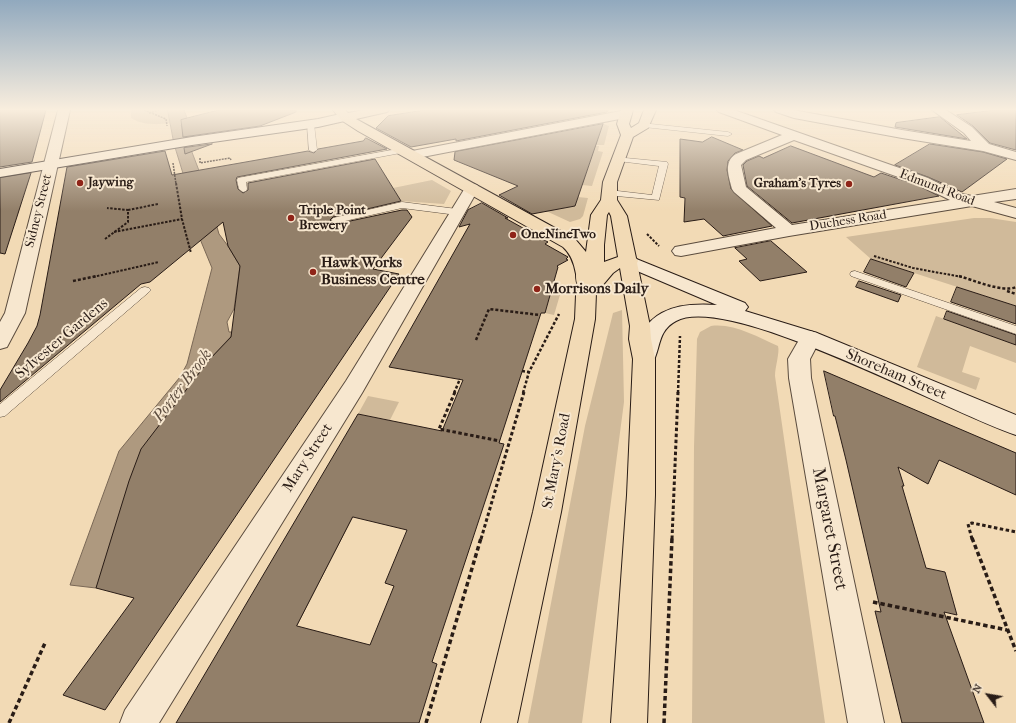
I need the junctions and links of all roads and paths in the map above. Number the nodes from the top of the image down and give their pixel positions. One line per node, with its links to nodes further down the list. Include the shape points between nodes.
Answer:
1 (55, 144): 19 (street, Sidney Street)
2 (171, 144): 19 (street)
3 (312, 144): 12 (lane)
4 (390, 144): 13 (highway)
5 (456, 144): 13 (street)
6 (624, 144): 16 (highway, St Mary's Road)
7 (773, 144): 33 (street, via 741,157 734,165 739,189)
8 (818, 144): 25 (street, Edmund Road)
9 (963, 144): 11 (street)
10 (981, 144): 11 (street)
11 (984, 147): 15 (street)
12 (313, 150)
13 (407, 153): 21 (highway); 22 (lane, via 241,180)
14 (204, 156): 17 (path, via 200,157 200,163 230,158)
15 (1016, 156)
16 (618, 159): 24 (highway, St Mary's Road, via 610,182); 24 (lane, via 664,164 656,198)
17 (231, 160)
18 (173, 163): 31 (path)
19 (50, 164): 20 (street); 54 (street, Sidney Street, via 15,313)
20 (0, 173)
21 (472, 188): 29 (street, Mary Street); 47 (highway, via 560,237 577,250 585,268)
22 (244, 189)
23 (1016, 194): 25 (street, Duchess Road)
24 (609, 196): 39 (highway, via 619,216); 47 (highway, St Mary's Road, via 599,215 595,264)
25 (970, 201): 30 (street, Edmund Road); 33 (street, Duchess Road)
26 (158, 204): 28 (path)
27 (107, 208): 28 (path)
28 (128, 210): 34 (path, via 128,222)
29 (457, 212): 32 (lane, via 402,205 373,209); 68 (street, Mary Street, via 354,388)
30 (1016, 213)
31 (182, 219): 34 (path); 37 (path)
32 (336, 220)
33 (789, 231): 36 (street, Duchess Road)
34 (114, 232): 35 (path)
35 (105, 239)
36 (681, 251)
37 (191, 253)
38 (874, 256): 44 (path, via 912,268 957,275)
39 (629, 261): 47 (highway, via 615,262 606,269); 49 (street, Shoreham Street); 55 (highway)
40 (159, 262): 42 (path)
41 (855, 274): 50 (lane)
42 (73, 281)
43 (1016, 287): 44 (path)
44 (999, 288): 46 (path)
45 (145, 290): 59 (lane, Sylvester Gardens)
46 (1016, 294)
47 (587, 299): 57 (path, via 565,300); 70 (highway, St Mary's Road, via 547,512)
48 (540, 315): 53 (path, via 489,309)
49 (776, 325): 52 (street, Shoreham Street); 55 (street, Shoreham Street, via 708,310 680,312 669,316 651,334 646,343)
50 (1016, 330)
51 (680, 335): 72 (path)
52 (810, 338): 60 (street, Shoreham Street); 63 (street, Margaret Street, via 799,359 800,378)
53 (476, 340)
54 (0, 342)
55 (644, 359): 71 (highway)
56 (522, 371): 57 (path)
57 (529, 372): 69 (path)
58 (460, 379): 61 (path, via 440,429)
59 (0, 412)
60 (1016, 425)
61 (500, 441)
62 (1016, 532): 64 (path, via 972,522 968,524)
63 (842, 596): 64 (path); 73 (street, Margaret Street)
64 (1008, 630): 66 (path)
65 (45, 643): 67 (path)
66 (1016, 651)
67 (9, 723)
68 (138, 723)
69 (426, 723)
70 (499, 723)
71 (629, 723)
72 (664, 723)
73 (866, 723)

